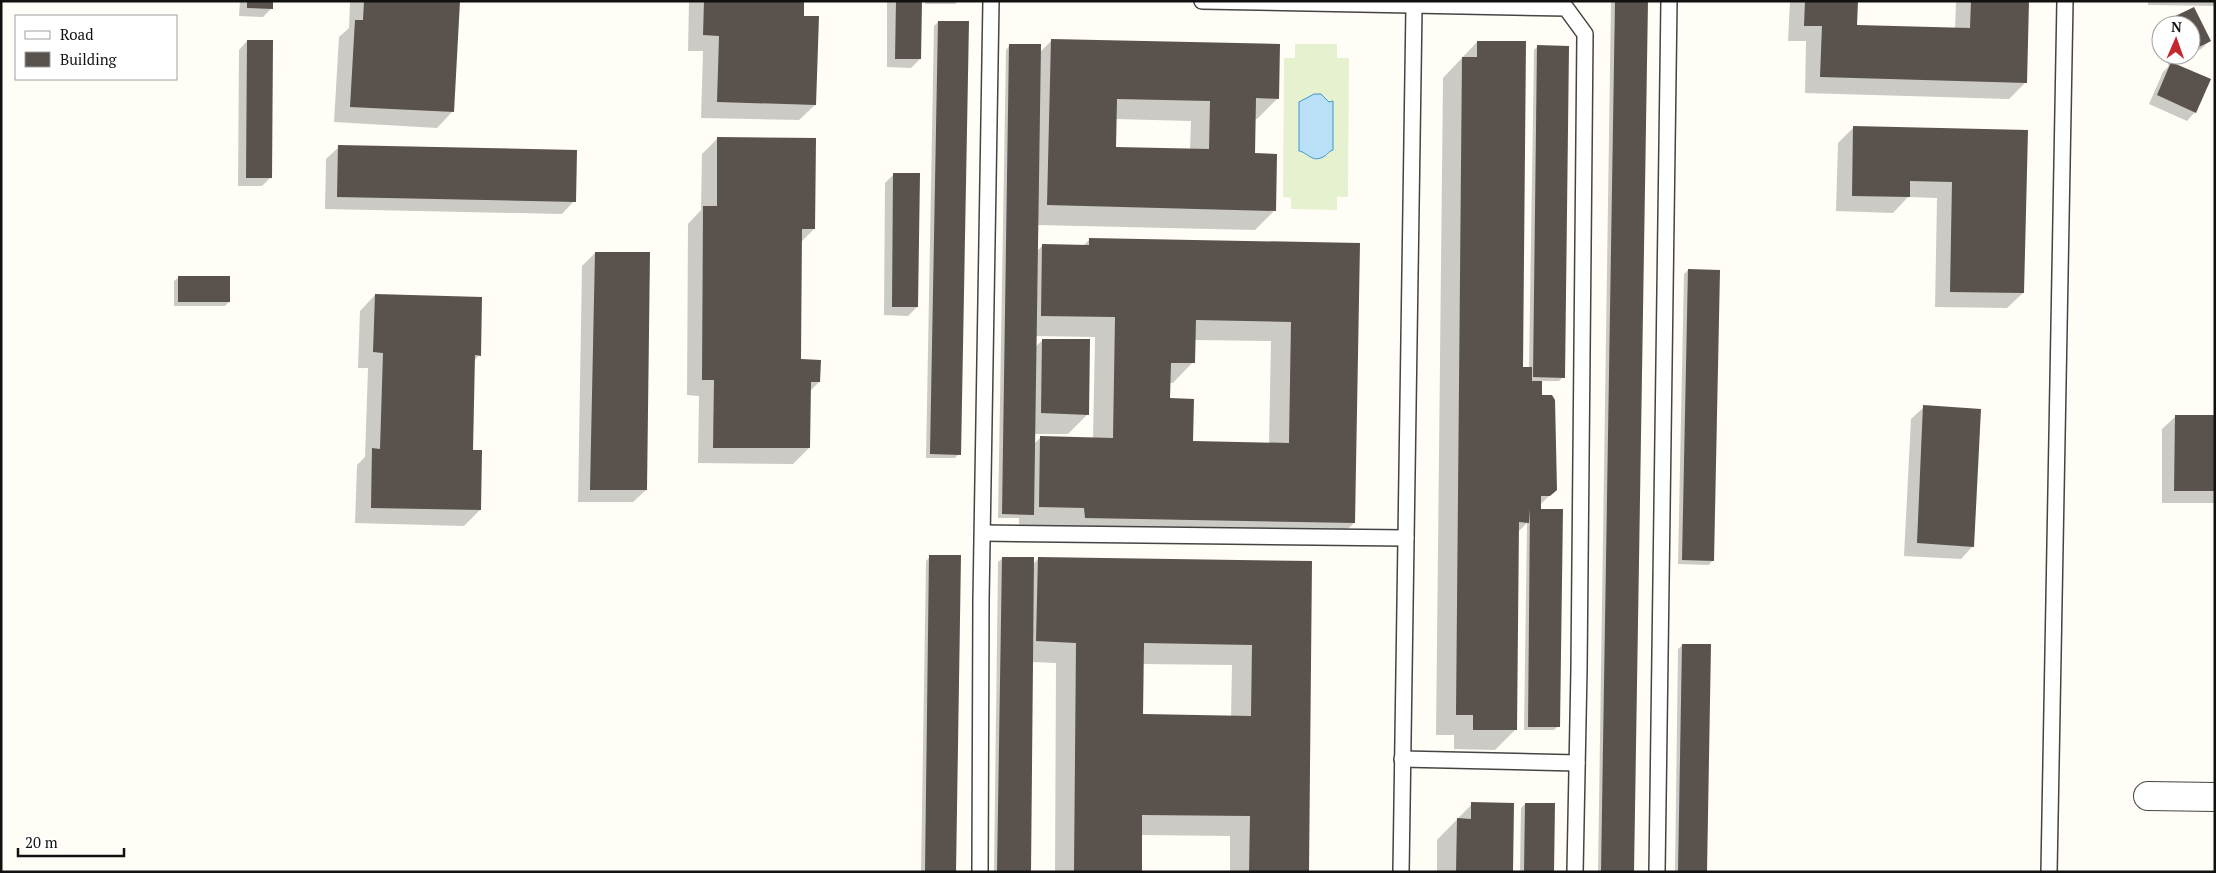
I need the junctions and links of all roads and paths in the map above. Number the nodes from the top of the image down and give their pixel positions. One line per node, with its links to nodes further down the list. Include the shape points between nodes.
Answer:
1 (991, 1): 7 (lane)
2 (1202, 1): 6 (lane)
3 (1669, 1): 16 (lane)
4 (2065, 1): 17 (lane)
5 (1566, 4): 6 (lane); 10 (lane, via 1585,34)
6 (1414, 7): 8 (lane)
7 (983, 533): 8 (lane); 13 (lane)
8 (1406, 538): 9 (lane)
9 (1402, 760): 10 (lane); 14 (lane)
10 (1577, 763): 15 (lane)
11 (2148, 796): 12 (street)
12 (2215, 797)
13 (980, 872)
14 (1401, 872)
15 (1575, 872)
16 (1657, 872)
17 (2049, 872)

